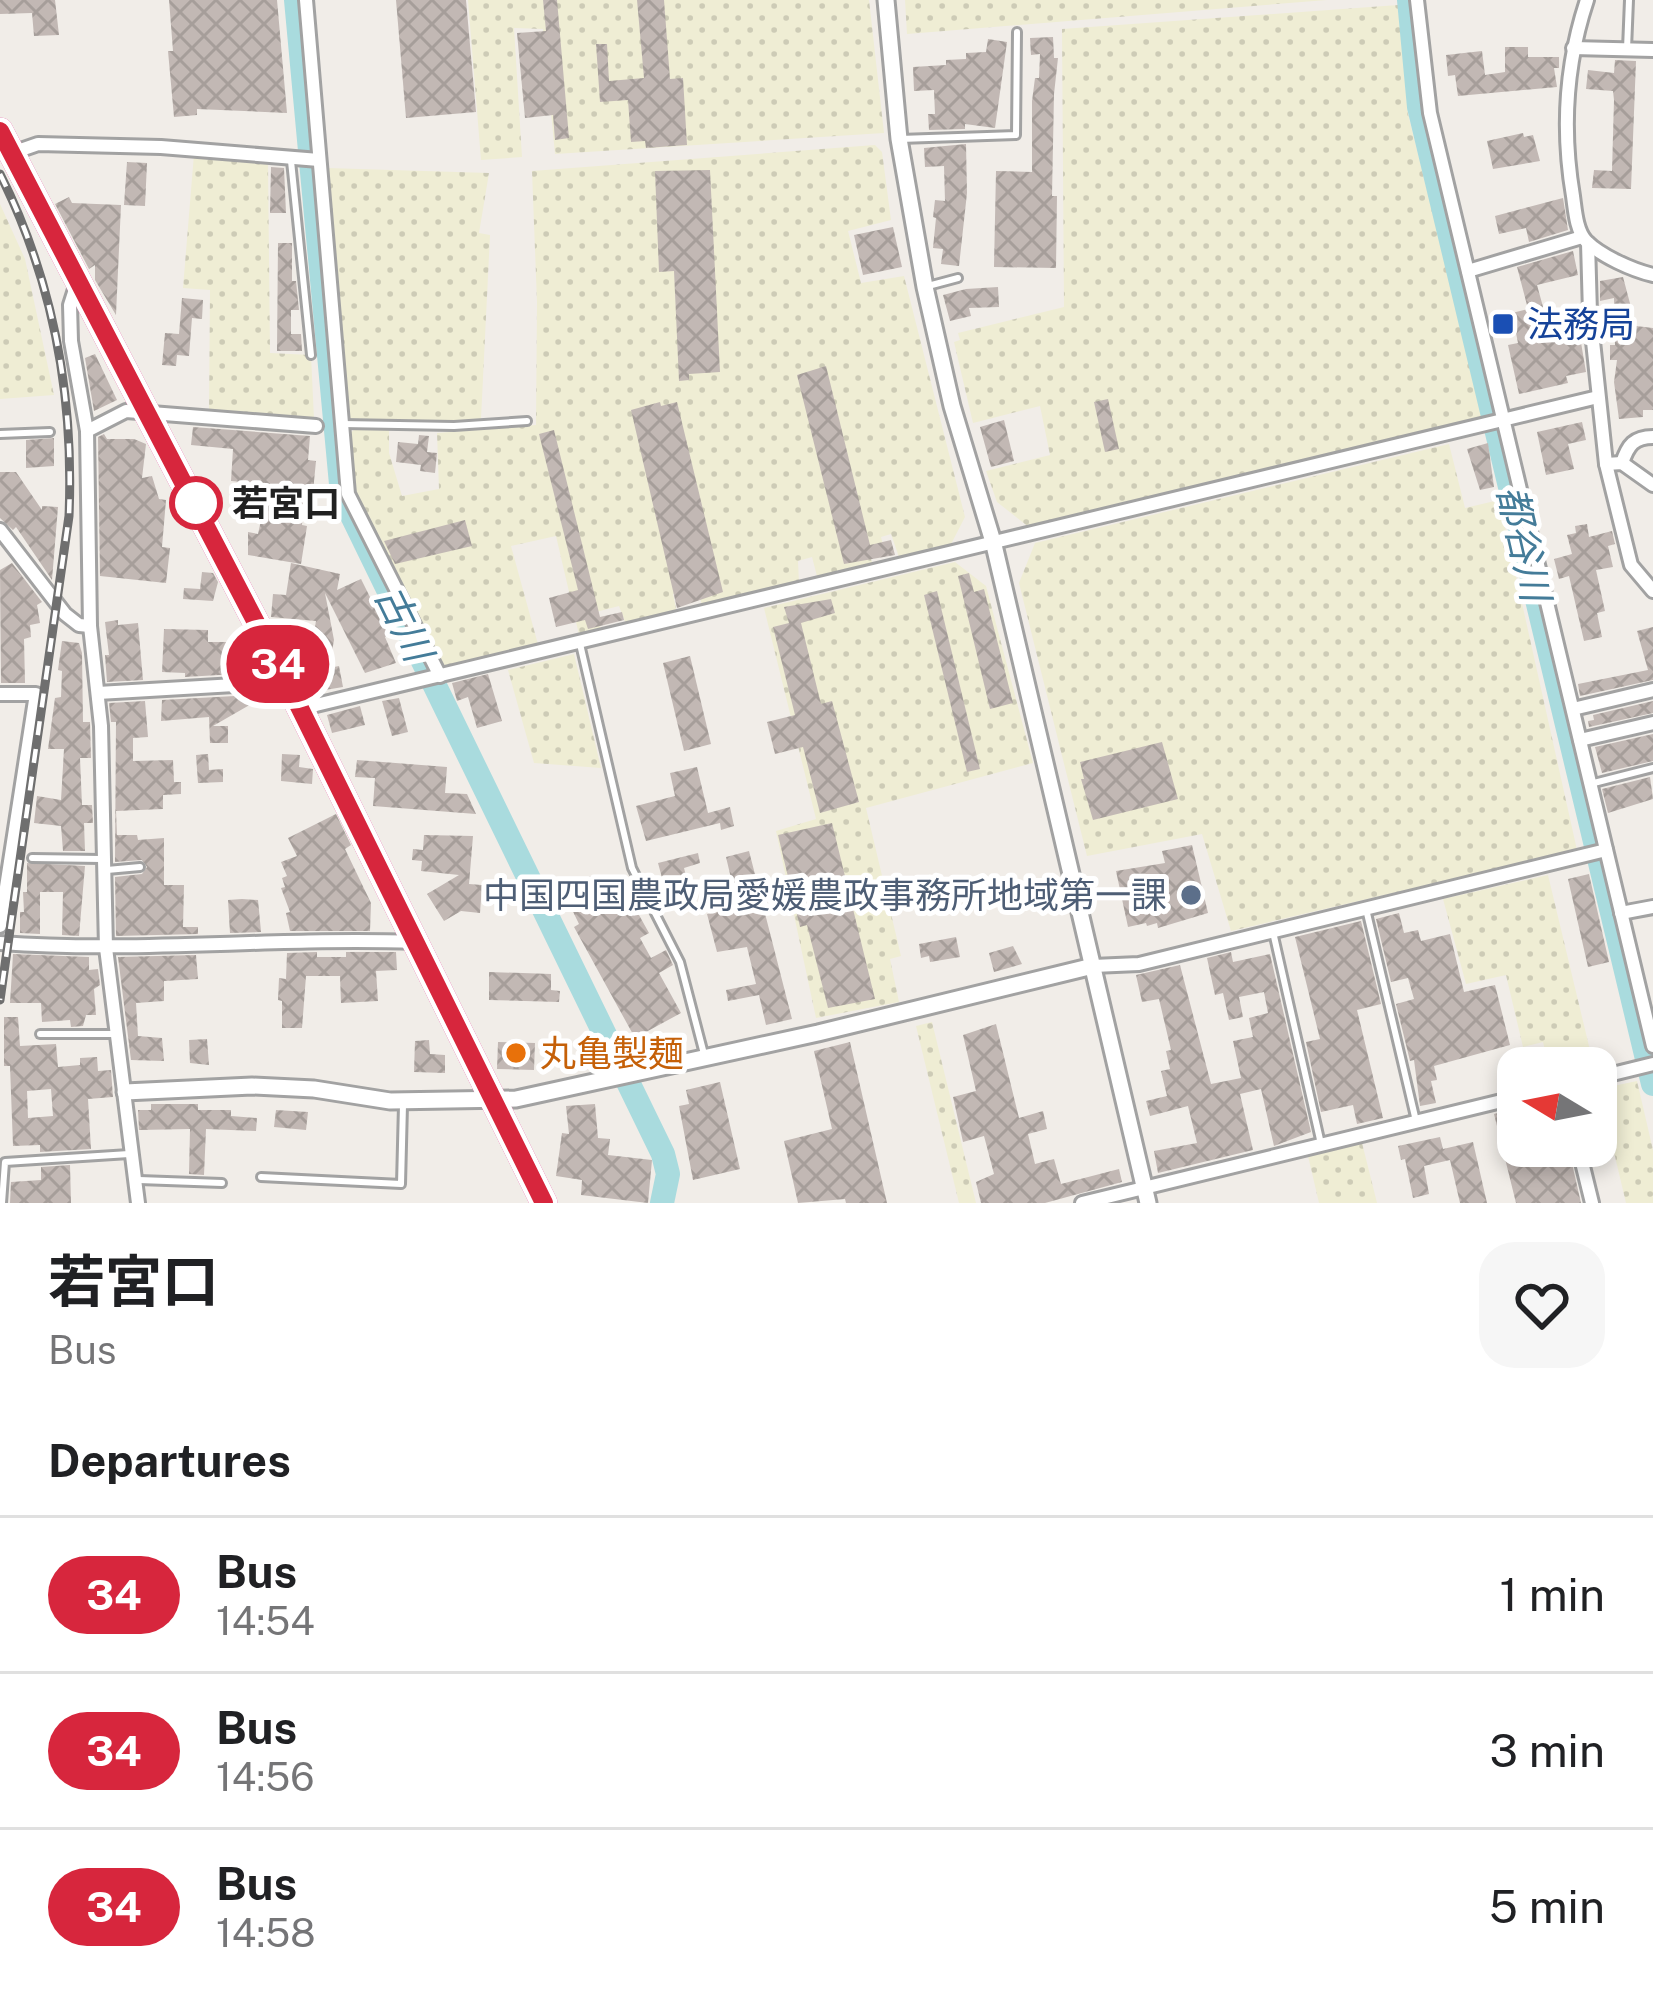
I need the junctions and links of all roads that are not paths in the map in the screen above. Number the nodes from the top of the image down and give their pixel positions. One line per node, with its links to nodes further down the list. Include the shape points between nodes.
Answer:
1 (306, 0): 13 (street)
2 (886, 0): 11 (street)
3 (1417, 0): 15 (street, via 1430,113)
4 (1587, 0): 7 (street)
5 (1630, 0): 8 (lane)
6 (1017, 32): 11 (lane, via 1016,135)
7 (1574, 47): 8 (street); 14 (street, via 1567,161)
8 (1627, 49): 9 (street)
9 (1653, 50)
10 (0, 131): 12 (highway)
11 (899, 139): 19 (street)
12 (12, 153): 13 (street, via 38,144); 18 (highway)
13 (306, 159): 20 (lane); 25 (street)
14 (1585, 240): 15 (street); 16 (street); 21 (street)
15 (1468, 271): 24 (street)
16 (1653, 274)
17 (958, 278): 19 (lane)
18 (78, 280): 22 (highway); 28 (street, via 71,340)
19 (925, 287): 35 (street)
20 (311, 355)
21 (1598, 398): 24 (street); 32 (street)
22 (150, 413): 26 (street); 28 (street, via 126,412); 40 (highway)
23 (527, 421): 25 (lane)
24 (1498, 423): 35 (street); 44 (street)
25 (343, 424): 39 (street, via 348,494)
26 (316, 426)
27 (50, 431): 29 (lane)
28 (87, 431): 37 (street)
29 (0, 434)
30 (1653, 437): 31 (street, via 1628,446)
31 (1622, 463): 32 (street); 33 (street)
32 (1606, 464): 36 (street, via 1631,566)
33 (1653, 485)
34 (0, 530): 37 (street, via 65,614)
35 (994, 545): 38 (street); 62 (street)
36 (1653, 591)
37 (90, 626): 42 (street)
38 (580, 643): 39 (street); 66 (lane, via 632,868 680,962)
39 (438, 676): 45 (street)
40 (287, 682): 42 (street); 45 (highway)
41 (1653, 690): 44 (street)
42 (98, 693): 52 (street)
43 (0, 694): 57 (street, via 36,694)
44 (1573, 709): 47 (street)
45 (302, 712): 59 (highway)
46 (1653, 723): 47 (street)
47 (1580, 740): 49 (street)
48 (1653, 768): 49 (lane)
49 (1591, 784): 50 (street)
50 (1600, 852): 55 (street); 56 (street)
51 (32, 858): 52 (lane)
52 (103, 864): 53 (lane); 61 (street)
53 (140, 867)
54 (1653, 907): 56 (street)
55 (1366, 909): 58 (street); 73 (lane)
56 (1621, 913): 65 (street)
57 (0, 926)
58 (1273, 932): 62 (street, via 1138,964); 74 (lane)
59 (416, 942): 61 (street); 71 (highway)
60 (0, 943): 61 (street)
61 (106, 947): 64 (street)
62 (1093, 966): 66 (street); 80 (street)
63 (40, 1034): 64 (lane)
64 (117, 1034): 69 (street)
65 (1653, 1046)
66 (704, 1058): 71 (street)
67 (1649, 1065): 68 (street)
68 (1617, 1073)
69 (125, 1092): 70 (street, via 252,1086); 75 (street)
70 (404, 1101): 71 (street); 77 (lane, via 401,1184)
71 (493, 1101): 83 (highway)
72 (1497, 1102): 73 (street)
73 (1416, 1121): 74 (street)
74 (1321, 1144): 80 (street)
75 (132, 1154): 78 (street); 81 (lane, via 4,1162)
76 (1583, 1167): 85 (street)
77 (261, 1177)
78 (135, 1180): 79 (lane); 82 (street)
79 (222, 1183)
80 (1146, 1195): 84 (street)
81 (2, 1203)
82 (138, 1203)
83 (544, 1203)
84 (1082, 1203)
85 (1592, 1203)

